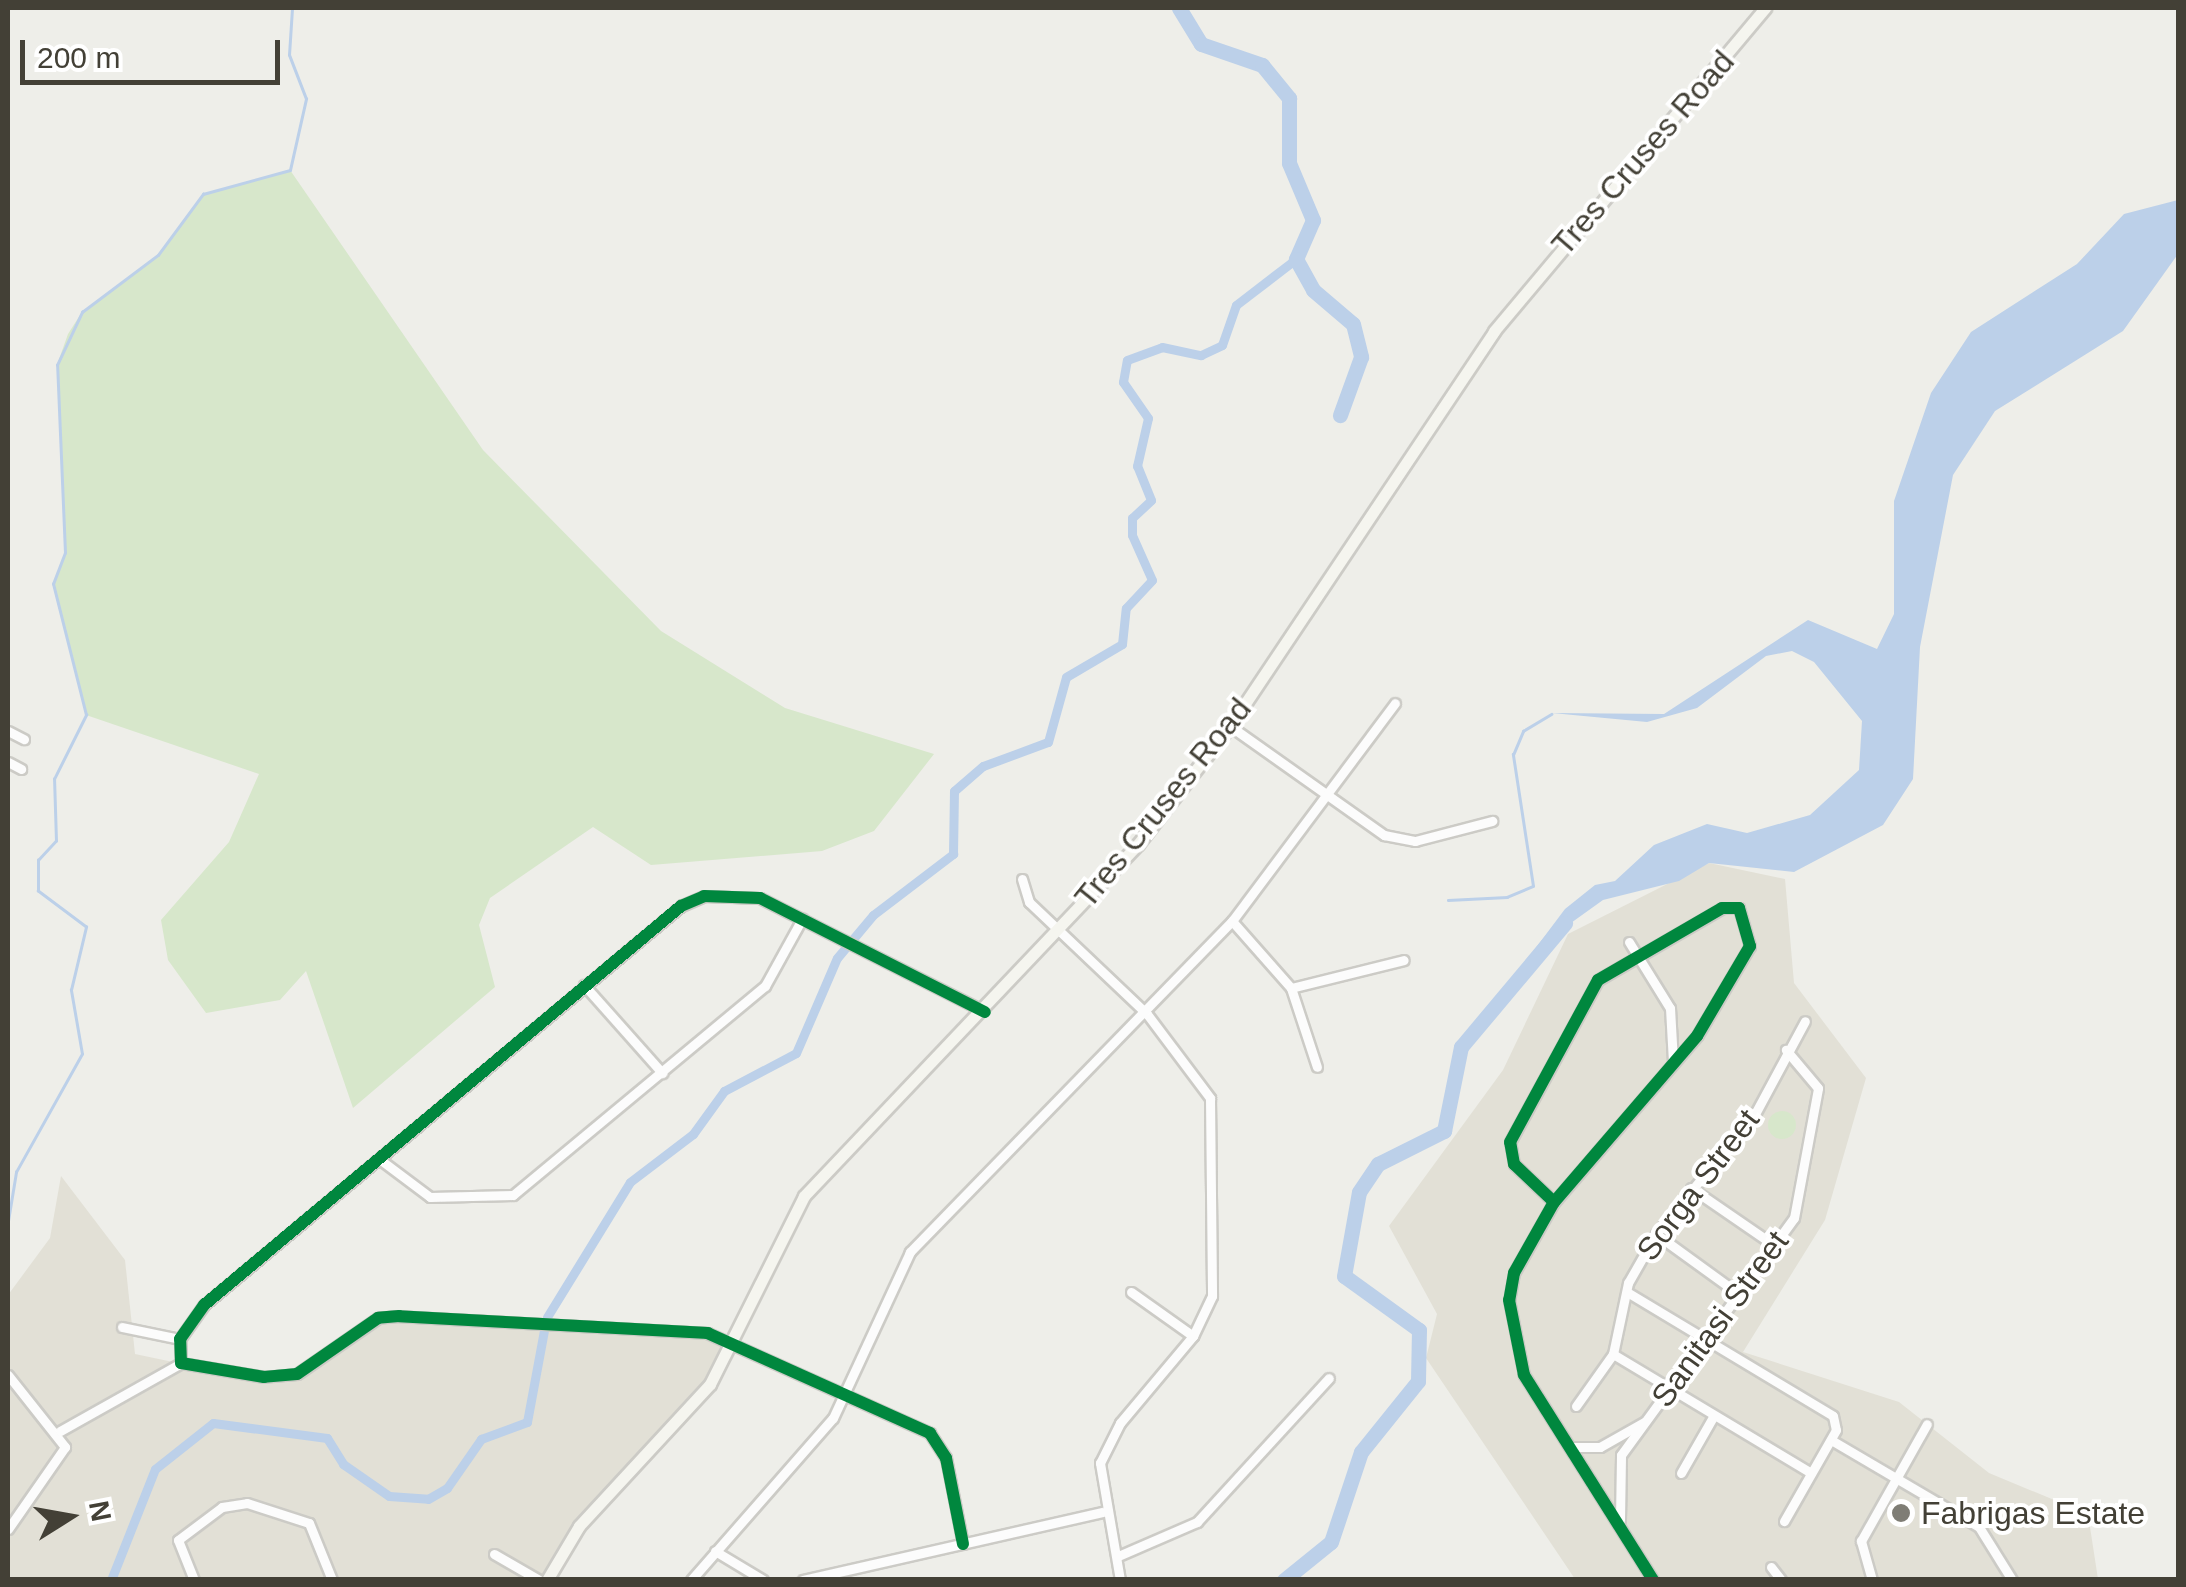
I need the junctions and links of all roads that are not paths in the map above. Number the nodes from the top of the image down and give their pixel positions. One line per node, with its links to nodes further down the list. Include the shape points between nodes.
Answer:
1 (1765, 8): 3 (main road, Tres Cruses Road, via 1494,331)
2 (1394, 703): 8 (street)
3 (1230, 726): 8 (street); 13 (main road, Tres Cruses Road)
4 (8, 731): 5 (street)
5 (24, 740)
6 (8, 762): 7 (street)
7 (22, 769)
8 (1327, 796): 9 (street, via 1384,835 1415,842); 12 (street)
9 (1492, 821)
10 (1022, 878): 13 (street)
11 (802, 919): 17 (street, via 760,898 704,896); 19 (street); 25 (street, via 765,986)
12 (1232, 921): 18 (street); 20 (street)
13 (1056, 931): 19 (main road, Tres Cruses Road); 20 (street)
14 (1629, 942): 15 (street)
15 (1637, 956): 23 (street, via 1670,1008); 23 (street, via 1722,908 1739,908 1751,925 1750,946); 28 (street, via 1598,980 1510,1142 1514,1164)
16 (1404, 960): 18 (street)
17 (584, 985): 25 (street); 26 (street)
18 (1291, 988): 24 (street)
19 (985, 1012): 38 (main road, Tres Cruses Road, via 804,1196)
20 (1147, 1014): 35 (street, via 1210,1098 1212,1296); 44 (street, via 910,1252)
21 (1805, 1020): 22 (street, Sorga Street)
22 (1786, 1050): 27 (street, Sorga Street, via 1756,1112); 30 (street, Sanitasi Street, via 1812,1075 1818,1101 1794,1218)
23 (1673, 1062): 28 (street)
24 (1317, 1066)
25 (662, 1072): 26 (street, via 513,1196 430,1197)
26 (382, 1161): 36 (street, via 204,1305)
27 (1691, 1188): 29 (street, Sorga Street); 30 (street)
28 (1554, 1202): 52 (street, via 1514,1273 1509,1328 1524,1375)
29 (1656, 1234): 32 (street, Sorga Street); 33 (street)
30 (1774, 1245): 33 (street, Sanitasi Street)
31 (1131, 1292): 35 (street)
32 (1627, 1292): 37 (street); 39 (street, Sorga Street)
33 (1739, 1294): 37 (street, Sanitasi Street)
34 (122, 1327): 36 (street)
35 (1193, 1336): 57 (street, via 1106,1444)
36 (180, 1339): 40 (street)
37 (1706, 1342): 43 (street, Sanitasi Street); 50 (street, via 1836,1420)
38 (734, 1344): 40 (street, via 708,1332 399,1316 378,1318 297,1374); 44 (street); 69 (main road, Tres Cruses Road, via 710,1384 579,1526)
39 (1612, 1354): 43 (street); 45 (street, Sorga Street)
40 (181, 1363): 49 (street)
41 (8, 1375): 49 (street)
42 (1329, 1378): 64 (street, via 1197,1522)
43 (1670, 1391): 46 (street); 47 (street, Sanitasi Street)
44 (844, 1394): 61 (street, via 941,1444); 62 (street)
45 (1576, 1406)
46 (1714, 1417): 54 (street); 55 (street)
47 (1644, 1422): 51 (street, Sanitasi Street); 53 (street, Sanitasi Street)
48 (1927, 1424): 56 (street)
49 (60, 1431): 60 (street, via 63,1461)
50 (1831, 1440): 55 (street); 56 (street)
51 (1609, 1443): 52 (street, Sanitasi Street); 53 (street)
52 (1570, 1447): 59 (street)
53 (1620, 1454): 59 (street)
54 (1681, 1473)
55 (1811, 1473): 58 (street)
56 (1897, 1478): 76 (street, via 1861,1541); 77 (street, via 1979,1528)
57 (1102, 1512): 61 (street); 64 (street)
58 (1784, 1521)
59 (1620, 1522): 74 (street)
60 (8, 1529)
61 (962, 1544): 72 (street)
62 (715, 1551): 70 (street); 71 (street)
63 (494, 1554): 68 (street)
64 (1118, 1556): 73 (street)
65 (1770, 1568): 75 (street)
66 (194, 1580): 67 (street, via 178,1540 222,1507 247,1502 309,1522)
67 (332, 1580)
68 (538, 1580)
69 (547, 1580)
70 (691, 1580)
71 (764, 1580)
72 (803, 1580)
73 (1120, 1580)
74 (1654, 1580)
75 (1781, 1580)
76 (1872, 1580)
77 (2012, 1580)

